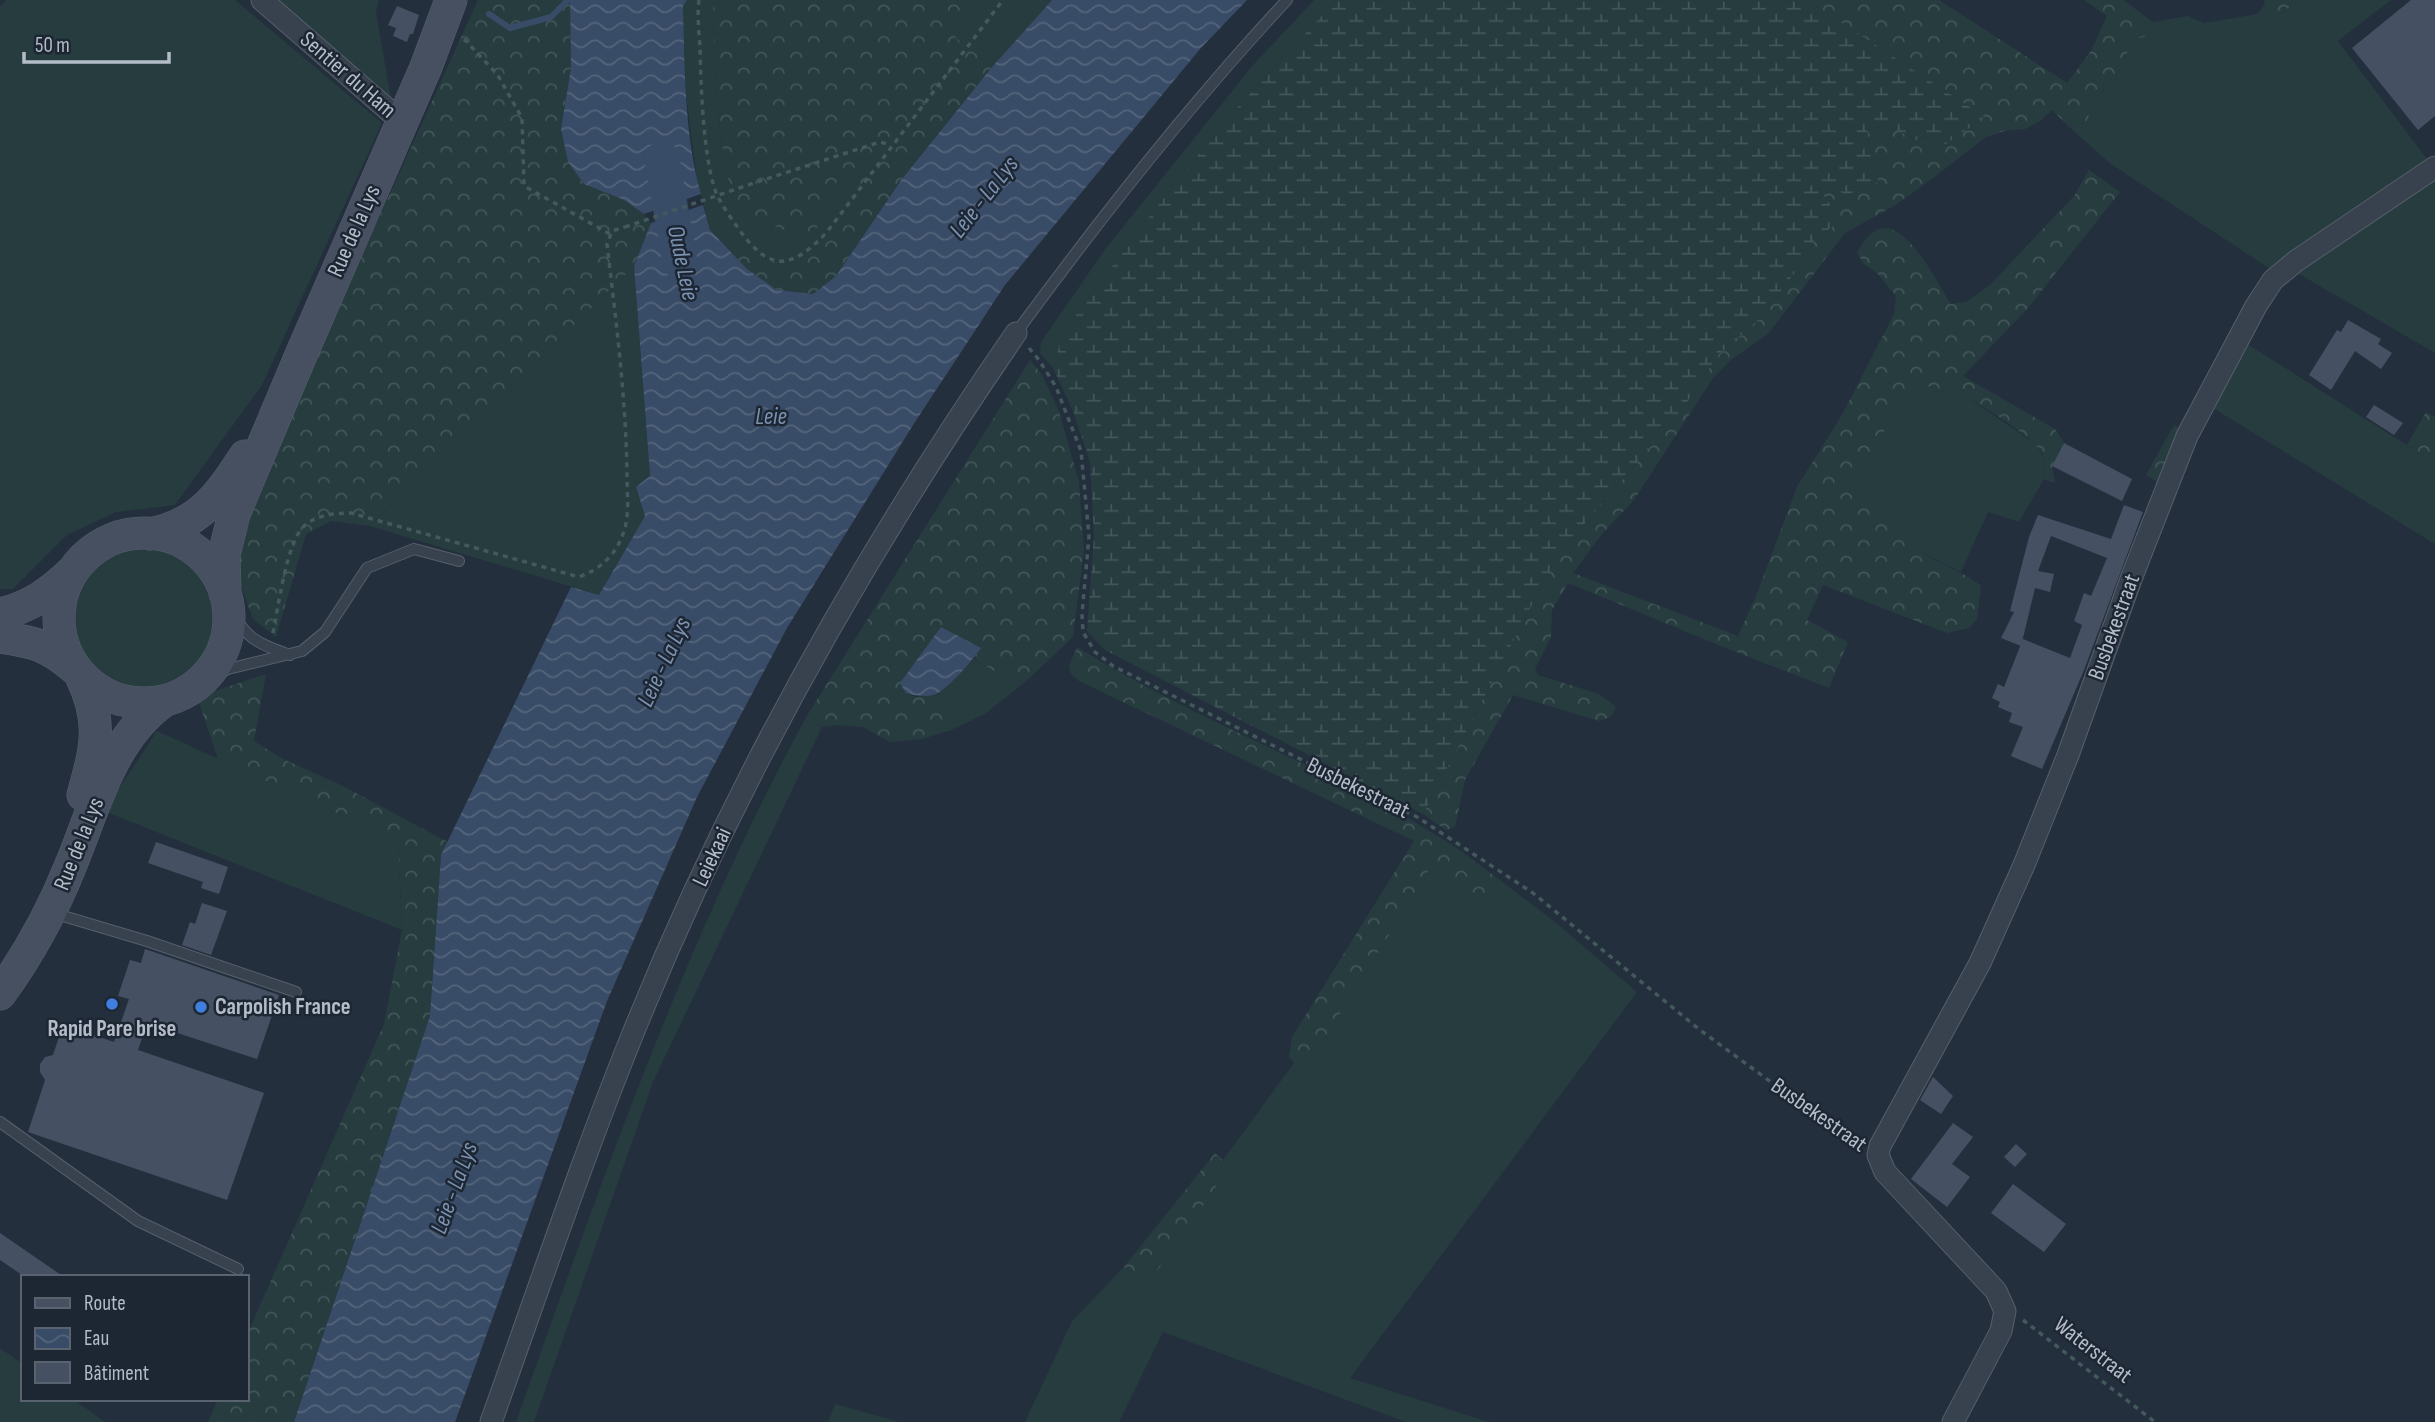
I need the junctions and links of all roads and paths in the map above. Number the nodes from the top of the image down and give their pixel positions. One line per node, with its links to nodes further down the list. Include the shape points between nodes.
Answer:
1 (262, 0): 6 (street, Sentier du Ham)
2 (699, 0): 7 (path, via 701,78 714,186 748,242 765,258 788,261 809,251)
3 (1003, 0): 7 (path)
4 (1287, 0): 10 (lane, via 1124,188)
5 (454, 9): 6 (main road, Rue de la Lys); 9 (path, via 468,42 497,74 522,118 524,186)
6 (402, 122): 11 (main road, Rue de la Lys)
7 (891, 145): 9 (path, bridge, via 880,142)
8 (2435, 167): 28 (street, Busbekestraat, via 2273,280 2234,345 2188,436 2024,865 1980,963)
9 (610, 234): 18 (path, via 607,244 627,435 628,507 624,532 612,555 596,570 579,577 351,513 324,515 300,530 293,545)
10 (1016, 333): 28 (path, Busbekestraat, via 1056,387 1081,452 1089,536 1083,632 1095,652 1113,666 1416,817 1533,893 1700,1030 1859,1147); 31 (street, Leiekaai, via 847,595 761,755 639,1020)
11 (283, 396): 12 (main road, Rue de la Lys, via 235,471 204,509 182,525); 15 (main road, Rue de la Lys, via 228,533)
12 (150, 534): 14 (main road, via 112,539 90,552); 15 (main road, via 175,539 197,552 214,570)
13 (459, 561): 19 (lane, via 414,549 367,568 325,632)
14 (73, 571): 16 (main road, via 40,599); 20 (main road, via 62,594 59,620 63,645)
15 (226, 599): 18 (lane, via 244,631); 21 (main road, via 228,631 221,655)
16 (0, 614)
17 (0, 637): 20 (main road, via 44,646)
18 (269, 648): 19 (lane)
19 (290, 655): 21 (lane, via 228,669)
20 (78, 673): 22 (main road, via 114,698); 24 (main road, Rue de la Lys, via 95,710 96,732 81,801 51,870)
21 (197, 684): 22 (main road)
22 (164, 701): 23 (main road, Rue de la Lys, via 141,719 121,748)
23 (50, 912): 25 (lane); 26 (main road, Rue de la Lys)
24 (0, 957)
25 (296, 992)
26 (0, 995)
27 (0, 1122): 29 (lane, via 138,1221)
28 (1878, 1155): 30 (street, Busbekestraat, via 1885,1172 1996,1291)
29 (237, 1269)
30 (2005, 1311): 32 (street, via 2001,1331); 33 (path, Waterstraat, via 2031,1324)
31 (491, 1422)
32 (1953, 1422)
33 (2155, 1422)

